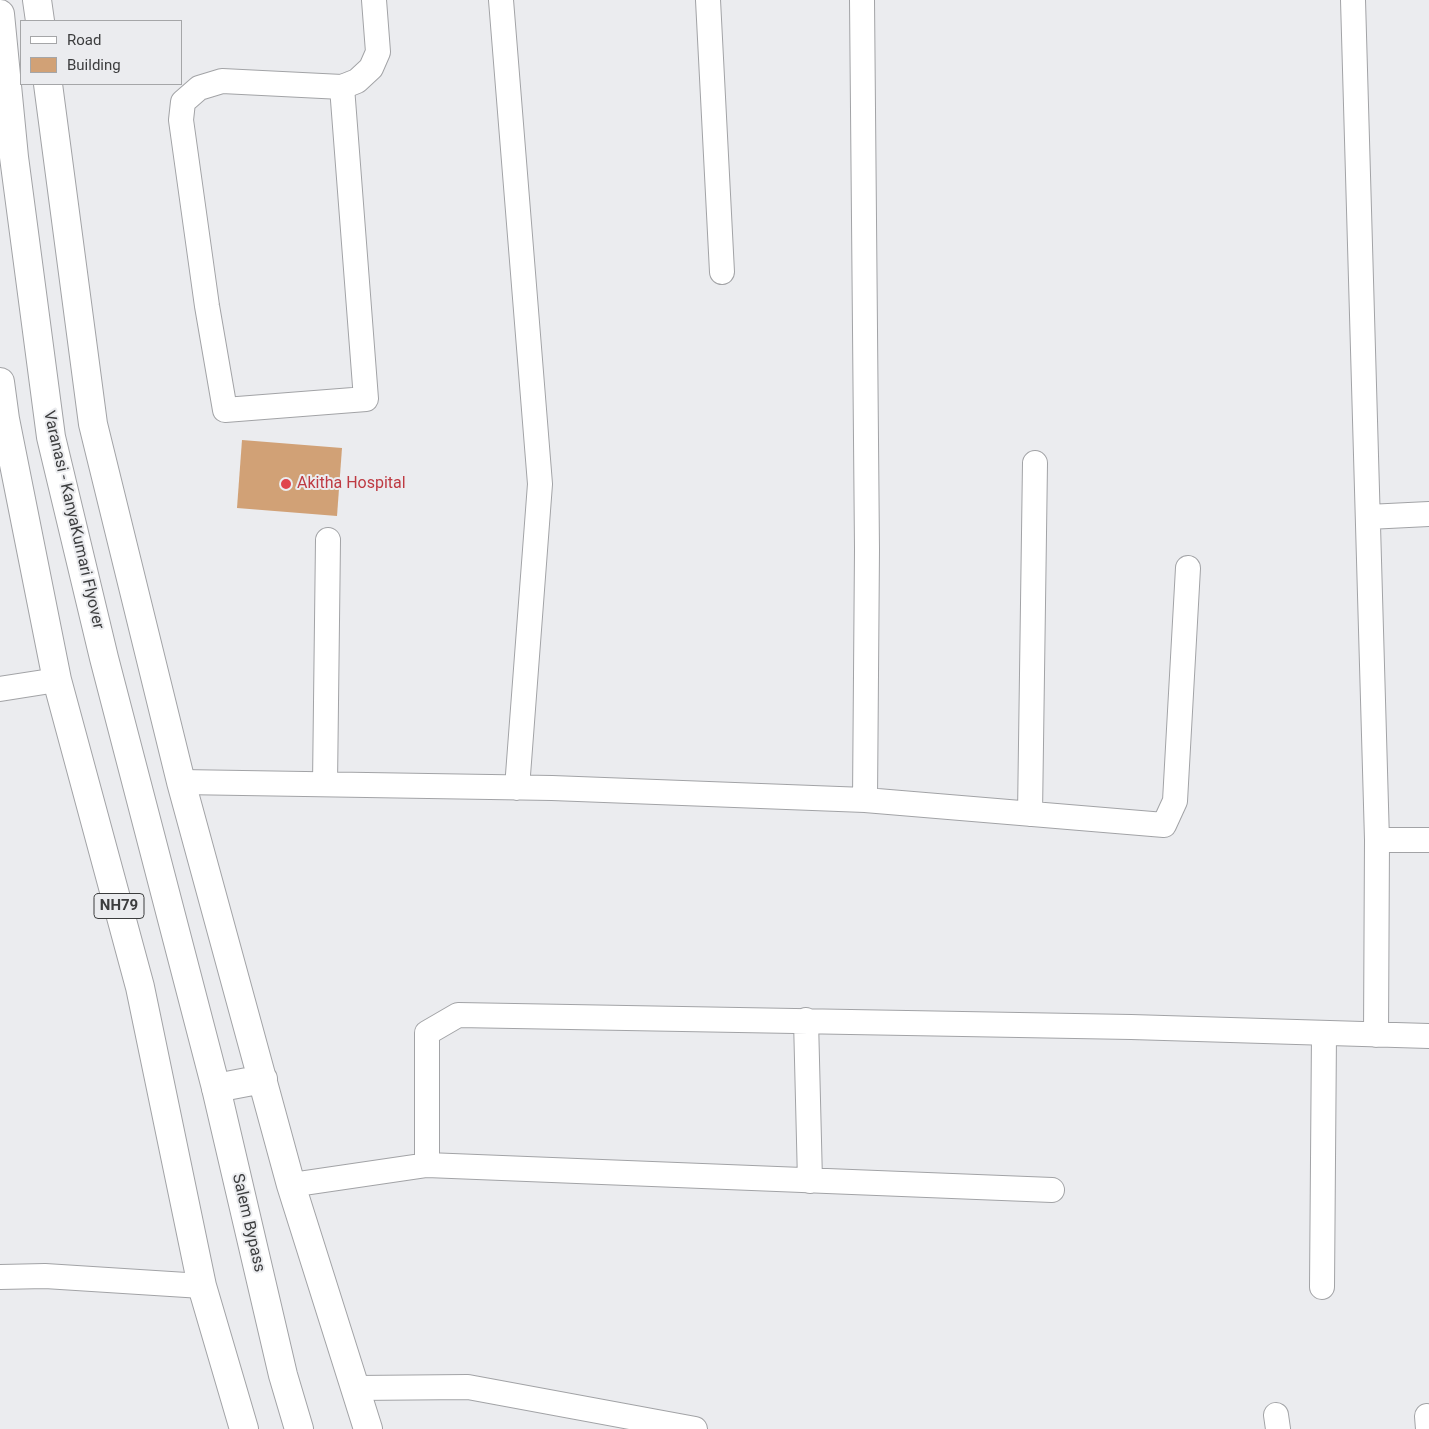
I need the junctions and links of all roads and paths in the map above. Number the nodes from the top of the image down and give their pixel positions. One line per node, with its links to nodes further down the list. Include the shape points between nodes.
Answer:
1 (37, 0): 8 (main road)
2 (374, 0): 10 (street, via 378,52 371,68 357,81)
3 (500, 0): 22 (street, via 540,484)
4 (708, 0): 11 (street)
5 (862, 0): 23 (street, via 867,549)
6 (1353, 0): 15 (street)
7 (0, 14): 27 (main road, Varanasi - KanyaKumari Flyover / NH79, via 14,157 51,436)
8 (40, 20)
9 (48, 85): 20 (main road, via 93,424)
10 (342, 87): 10 (street, via 366,399 225,410 181,120 182,102 199,88 222,81)
11 (722, 272)
12 (0, 382): 18 (main road, NH79)
13 (1035, 463): 24 (street)
14 (1429, 514): 15 (street)
15 (1368, 517): 25 (street)
16 (328, 540): 21 (street)
17 (1188, 568): 24 (street, via 1175,801 1164,825)
18 (57, 680): 19 (street); 39 (main road, NH79, via 140,987)
19 (0, 689)
20 (181, 782): 21 (street); 32 (main road)
21 (325, 784): 22 (street)
22 (517, 788): 23 (street)
23 (865, 800): 24 (street)
24 (1030, 814)
25 (1377, 840): 26 (street); 30 (street)
26 (1429, 840)
27 (197, 1017): 33 (main road, Salem Bypass / NH79)
28 (806, 1020): 29 (street); 34 (street, via 458,1015 427,1034); 35 (street)
29 (1324, 1033): 30 (street); 40 (street)
30 (1376, 1035): 31 (street)
31 (1429, 1036)
32 (263, 1079): 33 (main road); 36 (main road)
33 (216, 1088): 43 (main road, Salem Bypass / NH79)
34 (428, 1165): 35 (street); 36 (street)
35 (810, 1181): 37 (street)
36 (291, 1185): 41 (main road)
37 (1052, 1190)
38 (0, 1277): 39 (street, via 45,1276)
39 (202, 1286): 42 (main road, NH79)
40 (1322, 1287)
41 (356, 1388): 44 (main road); 45 (street, via 468,1387)
42 (244, 1429)
43 (298, 1429)
44 (368, 1429)
45 (696, 1429)

